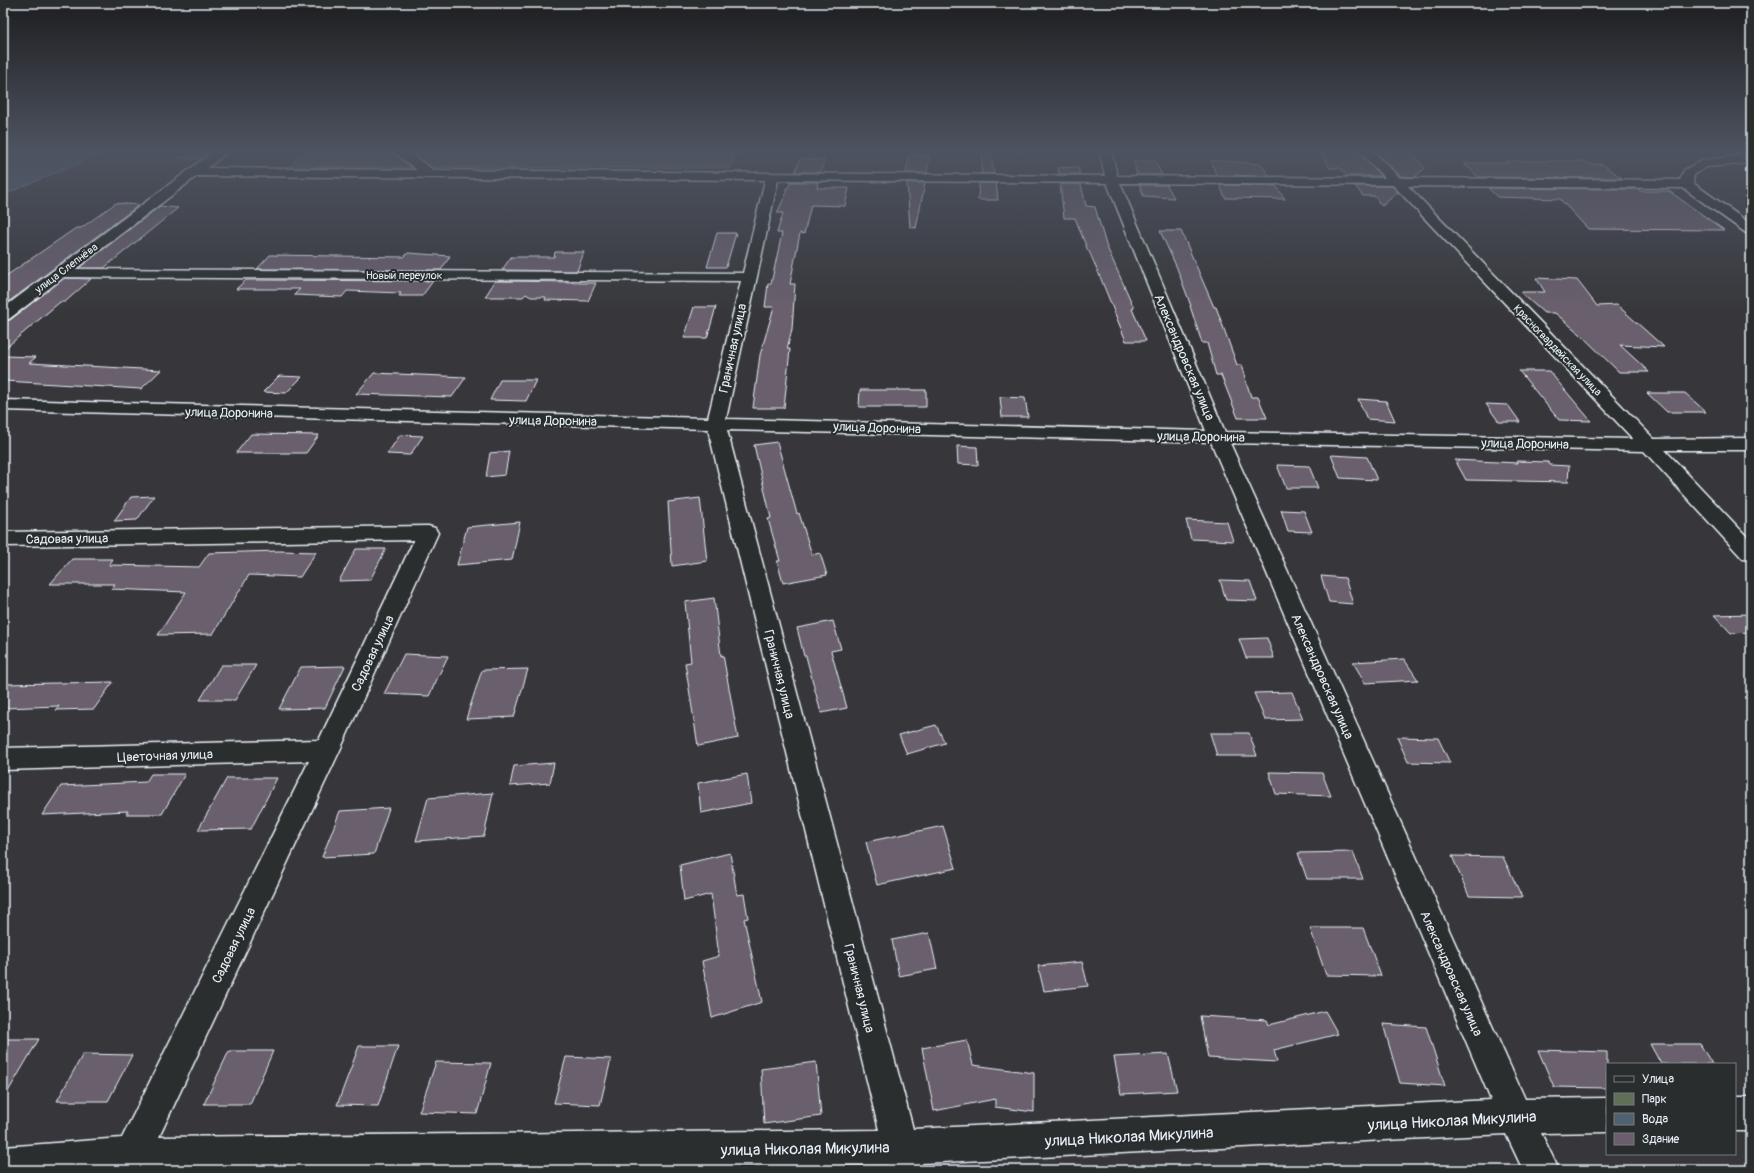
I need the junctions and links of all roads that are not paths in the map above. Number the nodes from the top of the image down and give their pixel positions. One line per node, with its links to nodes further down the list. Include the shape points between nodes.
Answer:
1 (152, 204): 7 (street, улица Слепнёва)
2 (766, 204): 8 (street, Граничная улица)
3 (1122, 204): 12 (street, Александровская улица)
4 (1418, 204): 14 (street, Красногвардейская улица)
5 (1714, 204): 6 (street)
6 (1751, 230)
7 (60, 273): 8 (street, Новый переулок); 9 (street, улица Слепнёва)
8 (748, 277): 11 (street, Граничная улица)
9 (3, 316)
10 (3, 405): 11 (street, улица Доронина)
11 (716, 423): 12 (street, улица Доронина); 24 (street, Граничная улица)
12 (1218, 437): 14 (street, улица Доронина); 22 (street, Александровская улица)
13 (1751, 444): 14 (street, улица Доронина)
14 (1649, 445): 16 (street, Красногвардейская улица)
15 (3, 539): 17 (street, Садовая улица, via 428,533)
16 (1751, 554)
17 (327, 750): 18 (street, Цветочная улица); 23 (street, Садовая улица)
18 (3, 759)
19 (1736, 1114): 20 (street)
20 (1751, 1114)
21 (1606, 1115): 22 (street, улица Николая Микулина)
22 (1515, 1116): 24 (street, улица Николая Микулина); 26 (street, Александровская улица)
23 (132, 1155): 24 (street, улица Николая Микулина); 25 (street, улица Николая Микулина)
24 (903, 1159)
25 (11, 1167)
26 (1541, 1170)

